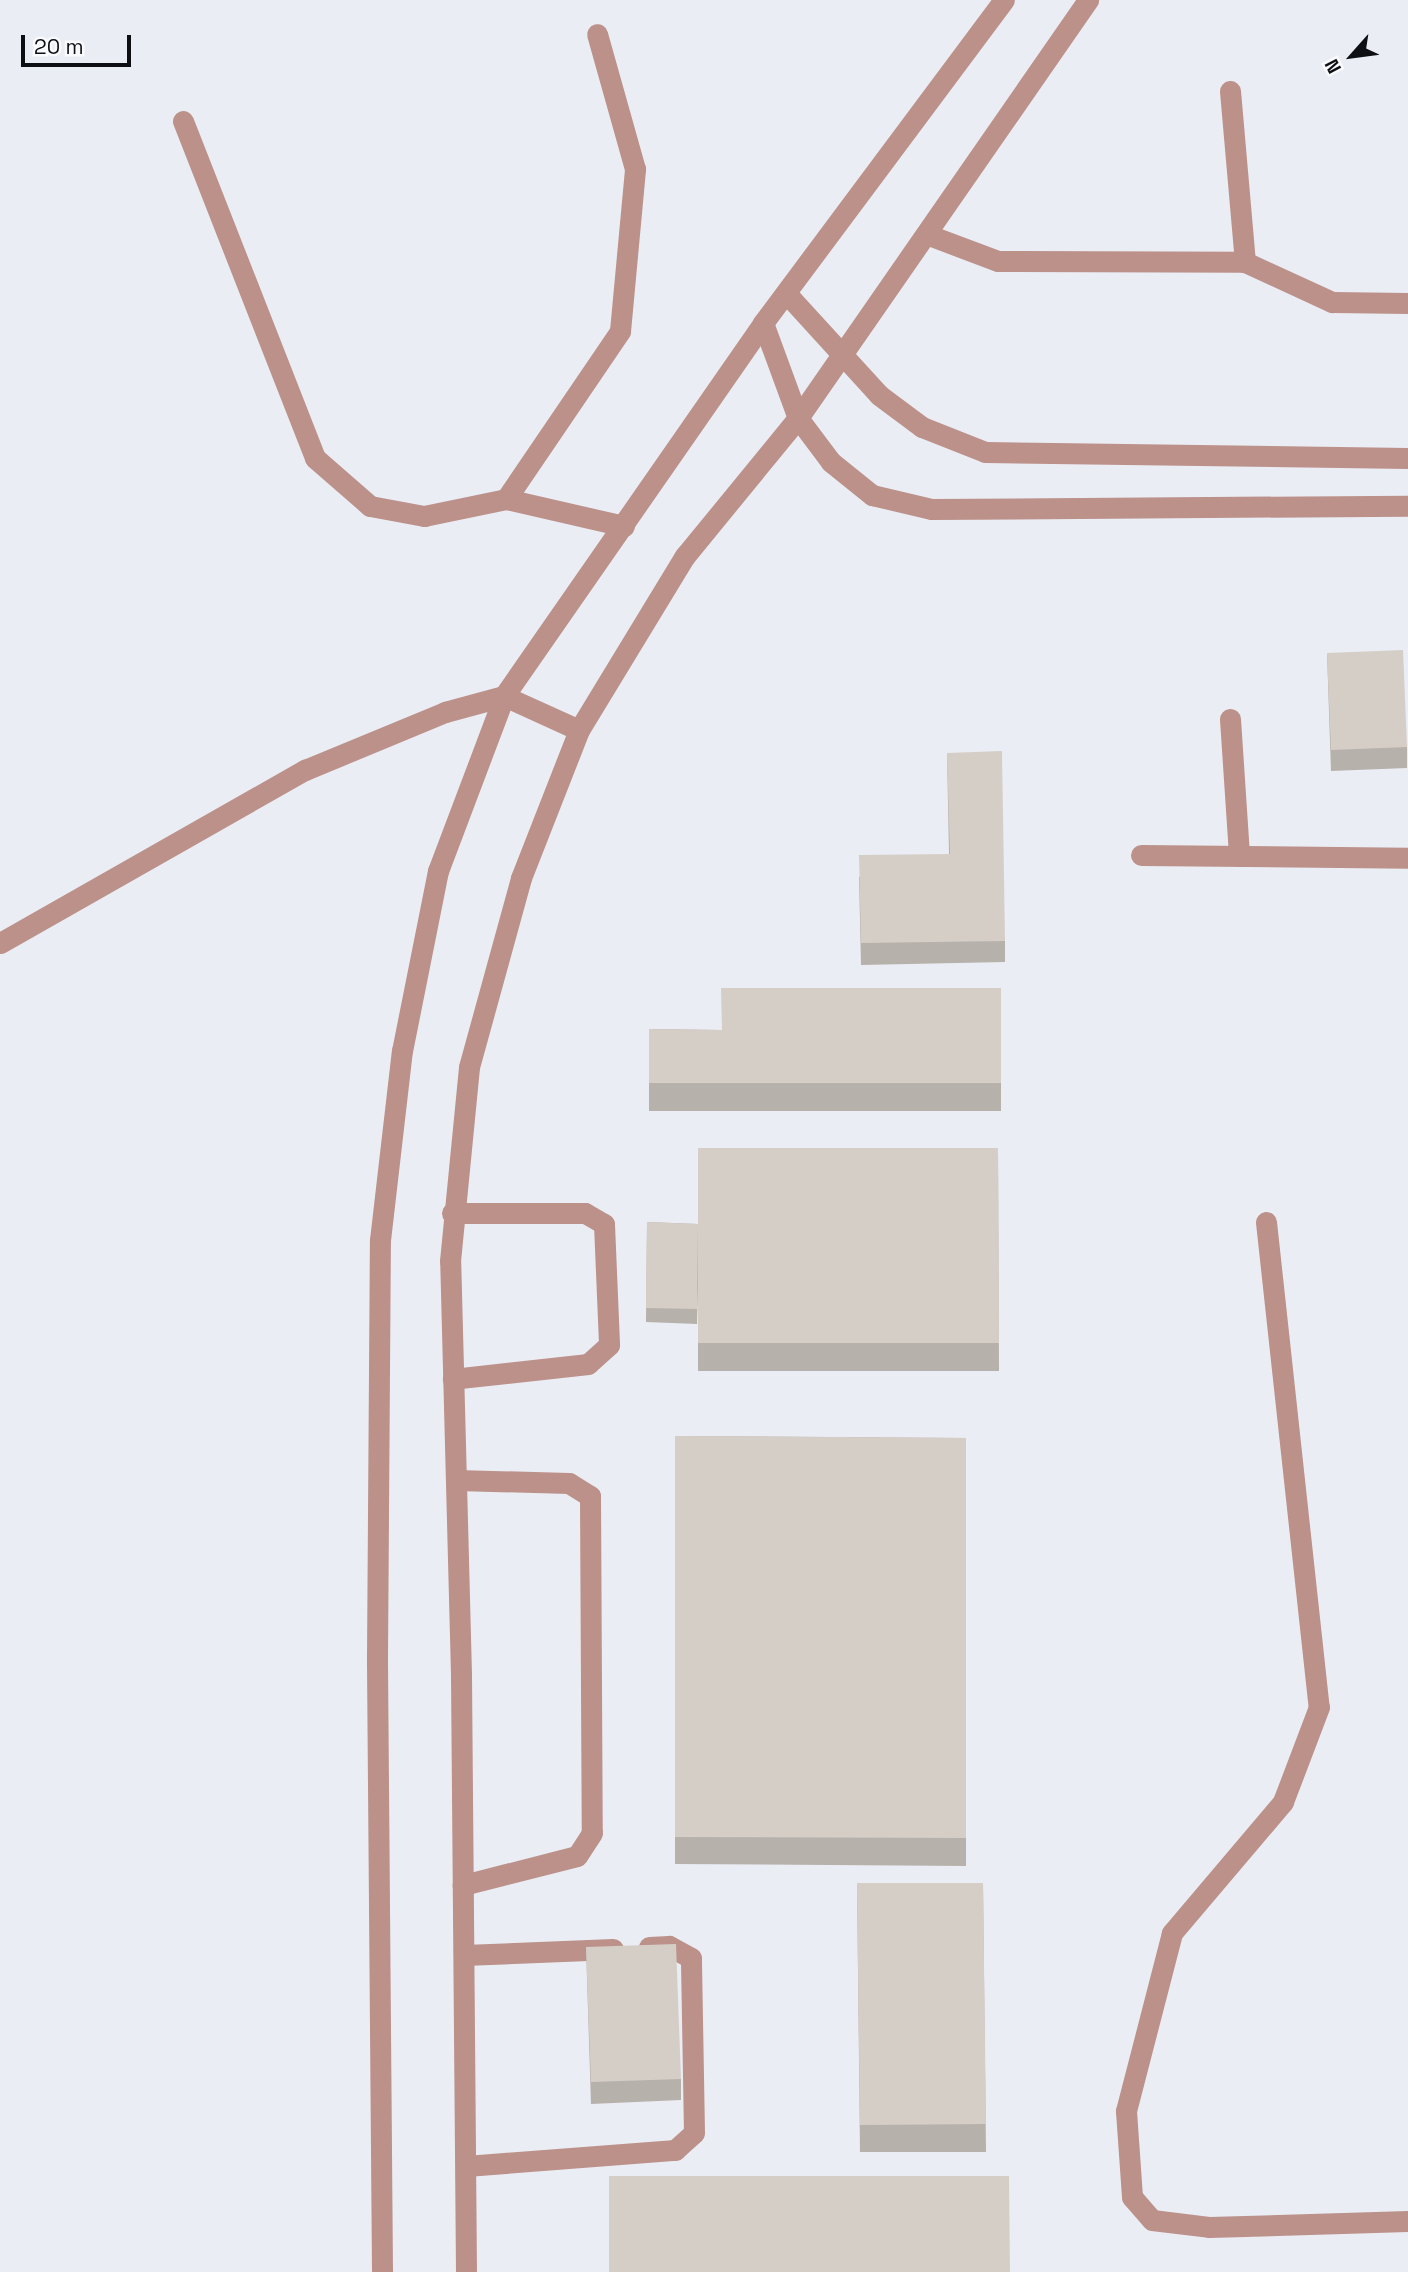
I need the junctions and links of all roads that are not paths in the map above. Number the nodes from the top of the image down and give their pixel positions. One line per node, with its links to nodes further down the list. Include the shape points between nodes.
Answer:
1 (1004, 0): 8 (street)
2 (1088, 0): 6 (street)
3 (597, 34): 14 (street, via 635,169 620,331)
4 (1230, 91): 7 (street)
5 (183, 121): 14 (street, via 315,458 370,506 424,516)
6 (926, 234): 7 (street, via 998,261); 11 (street)
7 (1245, 262): 9 (street, via 1332,302)
8 (786, 293): 10 (street); 11 (street)
9 (1408, 303)
10 (763, 323): 12 (street); 16 (street)
11 (842, 353): 12 (street); 13 (street, via 879,395 922,427 985,452)
12 (798, 418): 15 (street, via 831,462 872,495 932,509); 19 (street, via 685,556)
13 (1408, 458)
14 (506, 499): 16 (street)
15 (1408, 506)
16 (624, 526): 17 (street)
17 (504, 696): 19 (street); 23 (street, via 445,712 305,769); 32 (street, via 438,871 402,1051 380,1240)
18 (1230, 719): 21 (street)
19 (579, 730): 24 (street, via 521,878 469,1067)
20 (1141, 855): 21 (street)
21 (1238, 856): 22 (street)
22 (1408, 858)
23 (0, 943)
24 (452, 1213): 26 (street); 26 (street, via 586,1213 604,1224 609,1345 588,1364)
25 (1266, 1222): 31 (street, via 1319,1707 1283,1802 1172,1933 1126,2111 1132,2197 1152,2220 1209,2227)
26 (453, 1379): 27 (street)
27 (456, 1480): 28 (street); 28 (street, via 569,1483 590,1496 592,1833 577,1856)
28 (463, 1885): 29 (street)
29 (464, 1955): 30 (street); 30 (street, via 669,1946 691,1958 694,2133 675,2150)
30 (466, 2166): 33 (street)
31 (1408, 2221)
32 (382, 2272)
33 (466, 2272)

